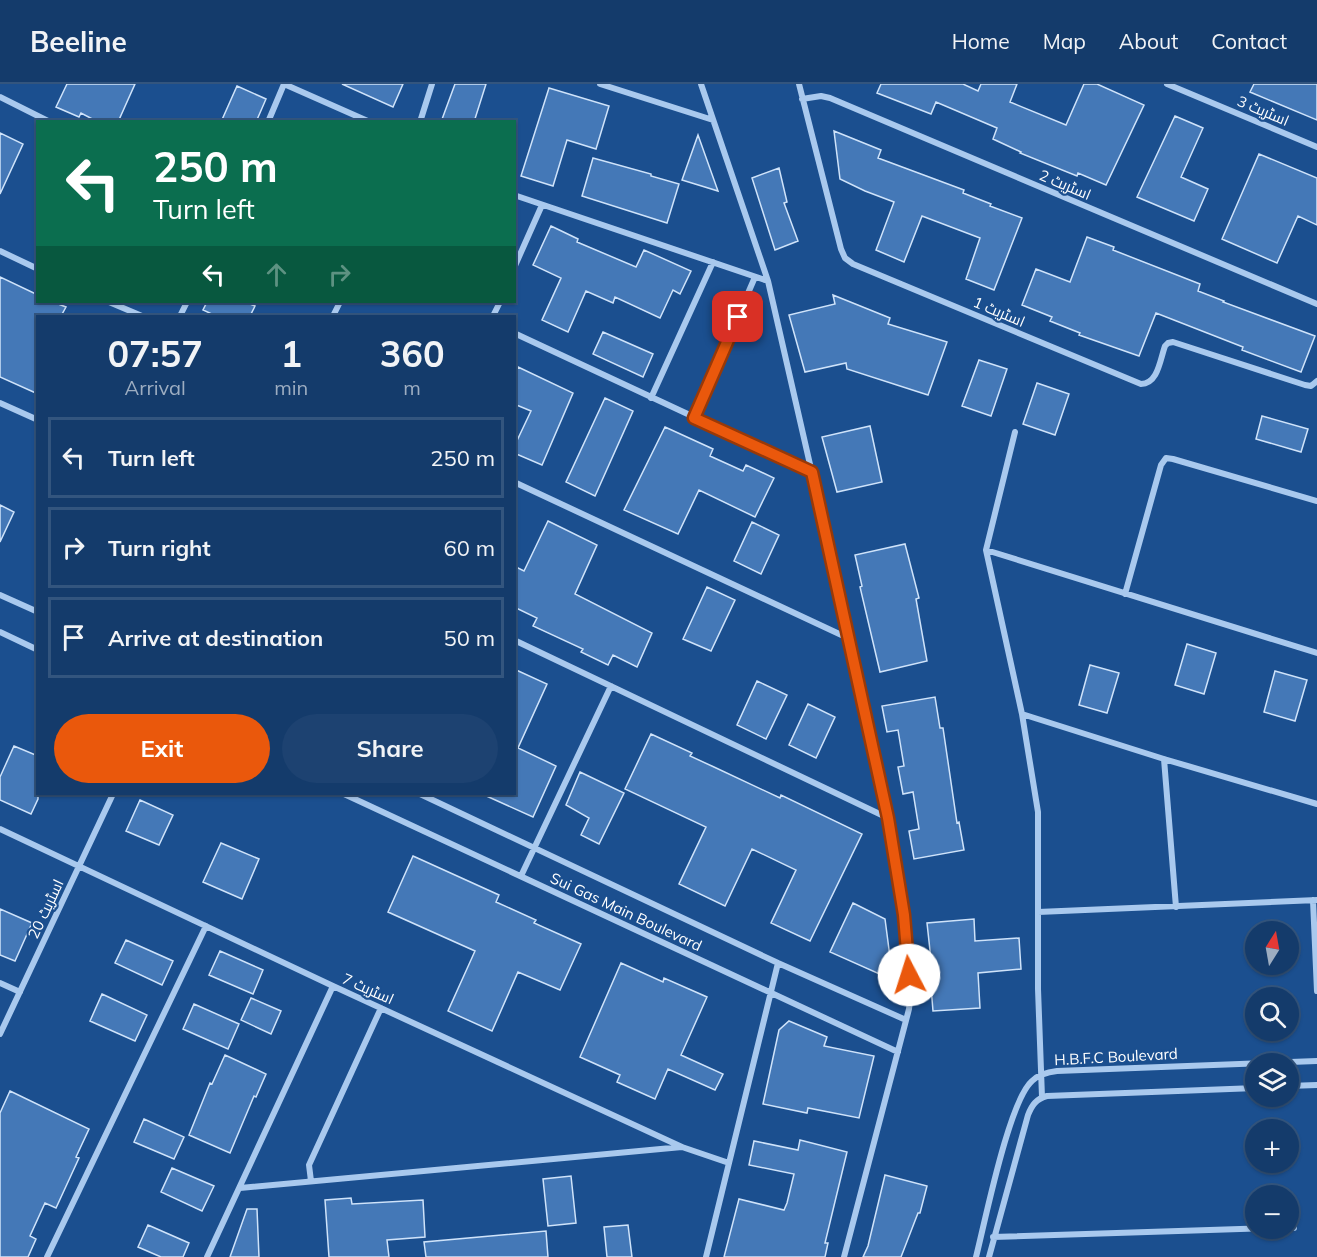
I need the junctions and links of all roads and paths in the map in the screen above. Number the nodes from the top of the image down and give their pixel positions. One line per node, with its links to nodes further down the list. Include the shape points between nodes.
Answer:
1 (284, 84): 10 (street); 11 (street)
2 (432, 84): 12 (street)
3 (600, 84): 13 (street)
4 (701, 84): 13 (street)
5 (799, 84): 8 (street)
6 (1167, 84): 14 (street, اسٹریٹ 3)
7 (0, 97): 9 (street)
8 (802, 99): 24 (street, اسٹریٹ 2, via 830,98); 27 (street, اسٹریٹ 1, via 841,249 854,264 1141,384 1154,379 1165,346 1173,342 1305,385)
9 (46, 120)
10 (269, 120)
11 (365, 120)
12 (421, 120)
13 (712, 120): 22 (street)
14 (1317, 147)
15 (516, 196): 16 (street)
16 (542, 205): 18 (street); 19 (street)
17 (0, 251): 20 (street)
18 (713, 262): 21 (street); 28 (street)
19 (516, 264)
20 (36, 268)
21 (755, 277): 22 (street); 30 (street)
22 (768, 281): 33 (street)
23 (111, 303): 25 (street)
24 (1317, 304)
25 (140, 315)
26 (516, 334): 28 (street)
27 (1317, 381)
28 (651, 398): 30 (street)
29 (0, 403): 31 (street)
30 (694, 418): 33 (street)
31 (36, 419)
32 (1015, 432): 36 (street)
33 (812, 472): 41 (street)
34 (516, 483): 41 (street)
35 (1317, 501): 37 (street, via 1166,458)
36 (986, 550): 37 (street); 46 (street)
37 (1125, 594): 44 (street)
38 (0, 595): 39 (street)
39 (36, 611)
40 (0, 632): 43 (street)
41 (850, 639): 52 (street)
42 (516, 641): 45 (street)
43 (36, 649)
44 (1317, 653)
45 (611, 686): 52 (street); 54 (street)
46 (1022, 714): 47 (street); 59 (street, via 1038,812)
47 (1164, 759): 51 (street); 58 (street)
48 (113, 795): 55 (street, اسٹریٹ 20)
49 (346, 795): 56 (street, Sui Gas Main Boulevard)
50 (422, 795): 54 (street, Sui Gas Main Boulevard)
51 (1317, 804)
52 (888, 818): 68 (street, via 908,958 911,992)
53 (0, 829): 55 (street, اسٹریٹ 7)
54 (534, 848): 56 (street); 61 (street, Sui Gas Main Boulevard)
55 (80, 866): 60 (street, اسٹریٹ 7); 66 (street, اسٹریٹ 20)
56 (521, 876): 64 (street, Sui Gas Main Boulevard)
57 (1315, 900): 58 (street); 65 (street)
58 (1176, 907): 59 (street)
59 (1038, 912): 72 (street)
60 (206, 926): 63 (street, اسٹریٹ 7); 83 (street)
61 (778, 963): 64 (street); 68 (street, Sui Gas Main Boulevard)
62 (0, 983): 66 (street)
63 (333, 986): 67 (street, اسٹریٹ 7); 80 (street)
64 (770, 991): 70 (street, Sui Gas Main Boulevard); 78 (street)
65 (1317, 991)
66 (20, 992): 69 (street, اسٹریٹ 20)
67 (381, 1008): 77 (street, اسٹریٹ 7); 79 (street, via 309,1165)
68 (906, 1020): 70 (street)
69 (0, 1034)
70 (898, 1052): 86 (street)
71 (1317, 1061): 72 (street, H.B.F.C Boulevard, via 1057,1071)
72 (1040, 1075): 76 (street); 87 (street, H.B.F.C Boulevard, via 1019,1100)
73 (1317, 1085): 74 (street)
74 (1299, 1086)
75 (1245, 1088): 76 (street)
76 (1042, 1097): 82 (street, via 1028,1115)
77 (682, 1147): 78 (street, اسٹریٹ 7); 79 (street)
78 (729, 1163): 85 (street)
79 (311, 1181): 80 (street)
80 (240, 1188): 84 (street)
81 (1245, 1229): 82 (street)
82 (993, 1238): 88 (street)
83 (46, 1257)
84 (207, 1257)
85 (706, 1257)
86 (844, 1257)
87 (976, 1257)
88 (989, 1257)

